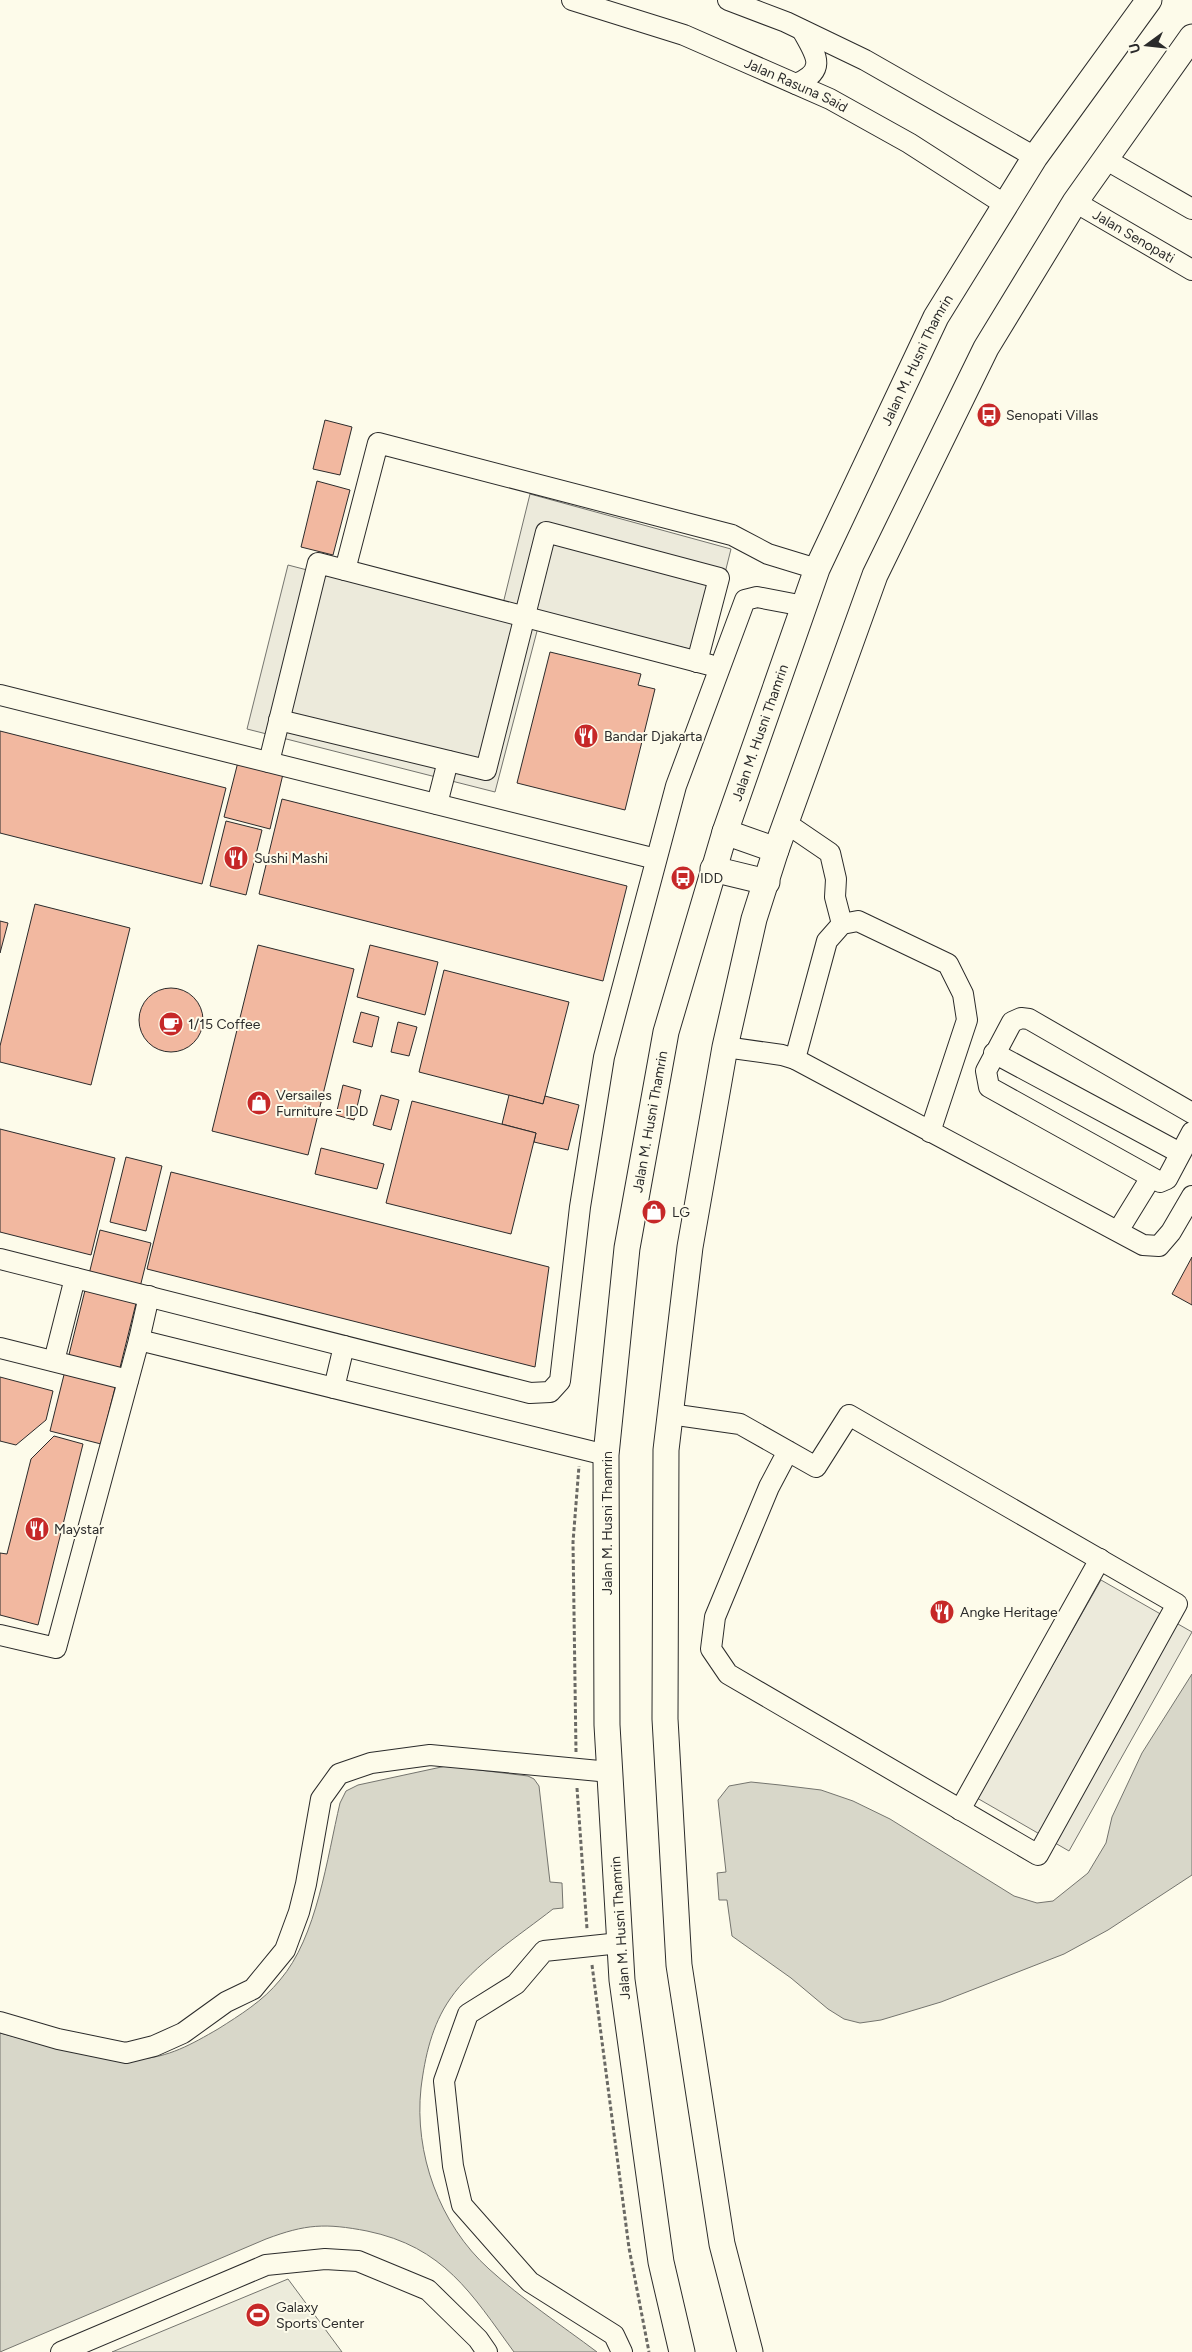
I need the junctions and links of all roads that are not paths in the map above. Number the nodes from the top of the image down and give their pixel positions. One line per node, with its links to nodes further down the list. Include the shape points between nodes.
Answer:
1 (572, 0): 6 (street, Jalan Rasuna Said, via 684,36)
2 (728, 0): 4 (street)
3 (1149, 0): 7 (main road, Jalan M. Husni Thamrin)
4 (802, 30): 6 (street, via 815,53 817,66 810,78); 7 (street, via 865,60)
5 (1192, 38): 8 (main road)
6 (796, 84): 10 (street, Jalan Rasuna Said, via 909,143)
7 (1035, 157): 10 (main road, Jalan M. Husni Thamrin)
8 (1106, 159): 9 (main road); 11 (street)
9 (1075, 202): 12 (street, Jalan Senopati); 24 (main road, via 986,348 875,575)
10 (1004, 204): 13 (main road, Jalan M. Husni Thamrin, via 936,316)
11 (1192, 209)
12 (1192, 270)
13 (817, 569): 14 (street, via 768,554 732,535 378,443); 15 (main road, Jalan M. Husni Thamrin)
14 (345, 570): 16 (street); 20 (street, via 318,563)
15 (804, 606): 18 (street, via 757,598 744,600); 25 (main road, Jalan M. Husni Thamrin)
16 (524, 616): 17 (street); 17 (street, via 546,532 719,578); 21 (street, via 486,770)
17 (697, 662): 18 (street)
18 (720, 667): 27 (street, via 676,786)
19 (0, 695): 22 (street)
20 (279, 720): 21 (street); 22 (street)
21 (448, 761): 23 (street)
22 (269, 762): 23 (street)
23 (437, 804): 27 (street)
24 (786, 823): 26 (main road); 30 (street, via 830,853)
25 (725, 832): 26 (main road); 28 (main road, Jalan M. Husni Thamrin)
26 (776, 850): 29 (main road)
27 (656, 859): 45 (street, via 604,1057 580,1207 560,1381 550,1392 530,1394)
28 (713, 869): 29 (main road); 52 (main road, Jalan M. Husni Thamrin, via 666,1032 627,1248)
29 (767, 882): 31 (main road, via 754,919)
30 (842, 924): 33 (street, via 827,940); 35 (street, via 858,921 948,964 962,994 967,1020)
31 (725, 1046): 33 (street); 50 (main road, via 690,1247)
32 (994, 1053): 34 (street, via 1012,1022 1029,1019); 37 (street); 38 (street, via 986,1070 989,1087)
33 (795, 1059): 35 (street)
34 (1192, 1113)
35 (930, 1132): 40 (street)
36 (1192, 1132): 37 (street)
37 (1180, 1154): 38 (street, via 1167,1179 1160,1182)
38 (1150, 1179): 40 (street)
39 (1192, 1196): 40 (street, via 1159,1246 1143,1245)
40 (1118, 1231)
41 (0, 1259): 42 (street)
42 (75, 1278): 43 (street); 47 (street)
43 (149, 1296): 44 (street); 45 (street)
44 (139, 1340): 48 (street); 49 (street)
45 (344, 1346): 49 (street)
46 (0, 1348): 47 (street)
47 (54, 1361): 48 (street)
48 (128, 1380): 54 (street, via 56,1648)
49 (334, 1388): 52 (street)
50 (670, 1414): 51 (street, via 740,1424); 63 (main road, via 666,1450 665,1720 679,1965 722,2244)
51 (788, 1451): 53 (street, via 816,1468 849,1415); 56 (street, via 769,1487 715,1618 712,1649 728,1674)
52 (606, 1455): 55 (main road, Jalan M. Husni Thamrin)
53 (1100, 1559): 56 (street); 56 (street, via 1177,1604 1038,1855)
54 (0, 1635)
55 (610, 1772): 57 (main road, Jalan M. Husni Thamrin); 58 (street, via 430,1755 371,1763 339,1774 321,1799 306,1884 285,1950 253,1989 226,2002 183,2033 154,2046 126,2053 58,2039)
56 (960, 1810)
57 (620, 1943): 61 (street, via 544,1951 516,1984 468,2014 444,2082 453,2166 462,2205 530,2282 614,2335); 62 (main road, Jalan M. Husni Thamrin, via 622,1980 661,2262)
58 (0, 2022)
59 (62, 2352): 60 (street, via 266,2266 325,2259 358,2261 428,2290)
60 (487, 2352)
61 (622, 2352)
62 (682, 2352)
63 (750, 2352)

